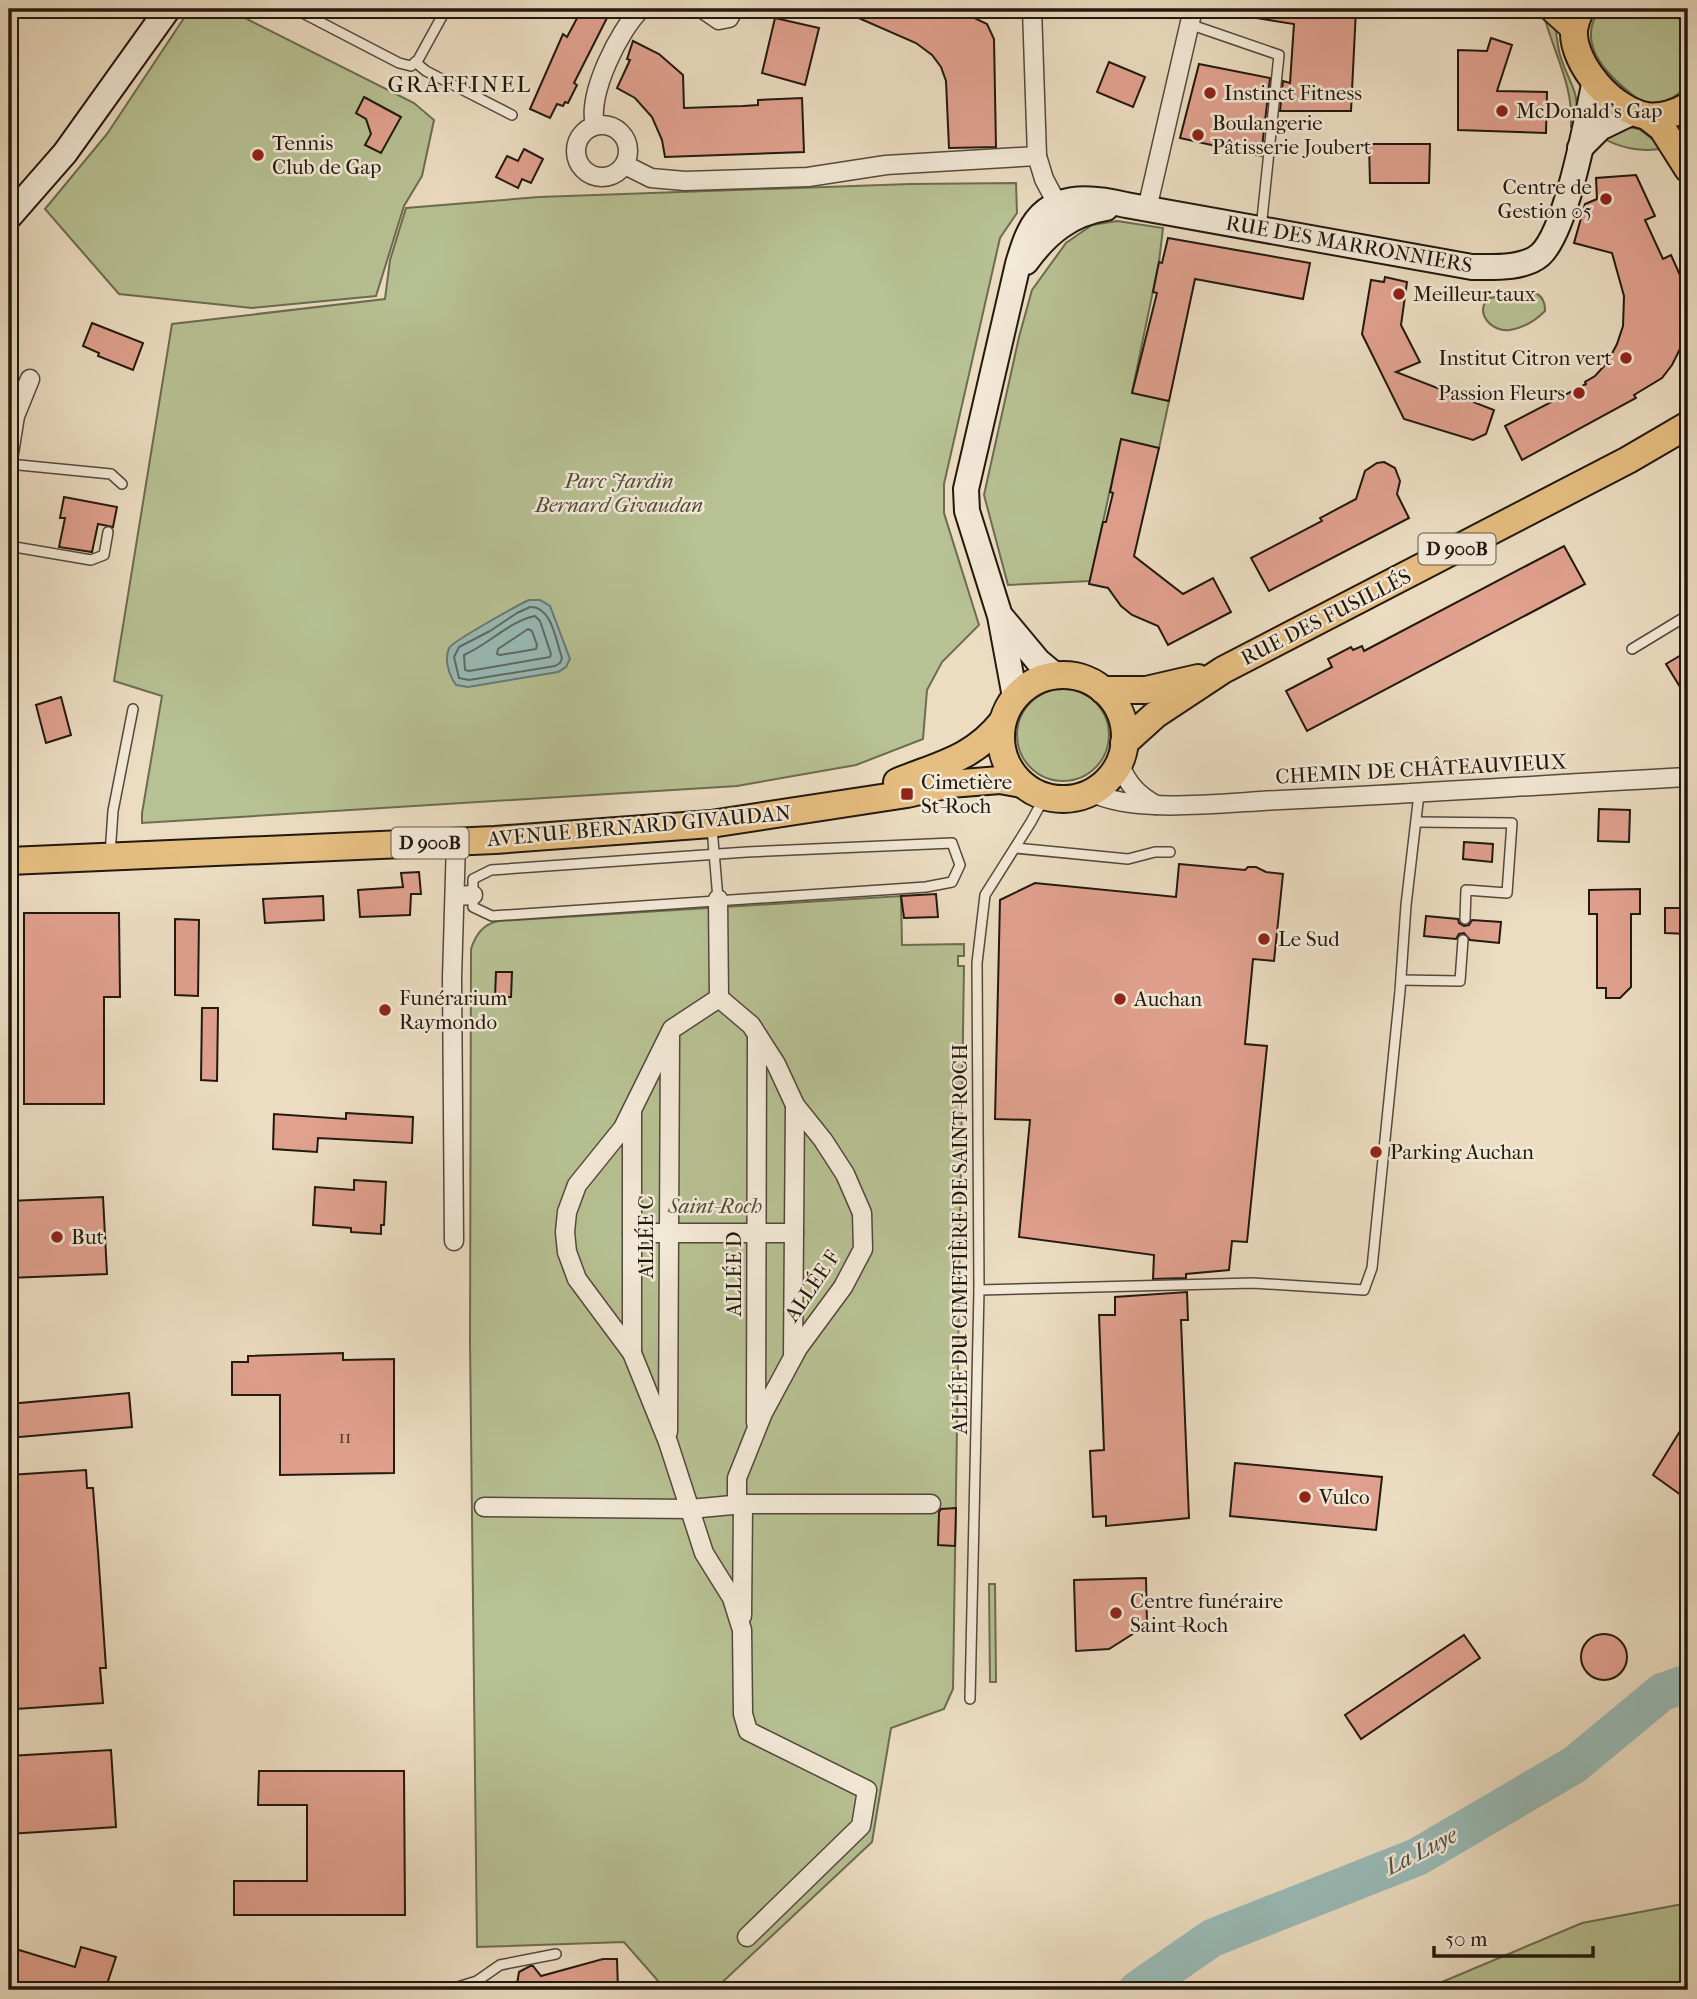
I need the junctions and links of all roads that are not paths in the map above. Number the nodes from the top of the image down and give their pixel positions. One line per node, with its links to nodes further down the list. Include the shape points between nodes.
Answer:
1 (161, 9): 12 (street)
2 (168, 9): 12 (street)
3 (295, 9): 13 (lane, via 399,63 411,66)
4 (446, 9): 13 (lane)
5 (640, 9): 18 (street, via 621,36 597,91 592,116)
6 (702, 9): 7 (street, via 719,20 729,18)
7 (734, 9)
8 (1032, 9): 20 (street)
9 (1553, 9): 11 (main road)
10 (1191, 16): 23 (street); 26 (lane, via 1279,55)
11 (1577, 18): 14 (main road, via 1579,57)
12 (137, 54): 25 (street, via 65,153)
13 (415, 62): 17 (lane)
14 (1595, 80): 16 (main road, via 1613,98); 19 (street, RUE DES MARRONNIERS)
15 (1688, 106): 16 (main road, via 1673,113)
16 (1641, 114): 19 (street, via 1600,128); 22 (main road, via 1662,128)
17 (512, 115)
18 (595, 125): 21 (street, via 615,128 623,135 628,155); 21 (street, via 585,130 575,148 581,167 598,178 618,173)
19 (1580, 148): 26 (street, RUE DES MARRONNIERS, via 1553,237 1540,255 1524,262 1472,267)
20 (1037, 156): 21 (street, via 887,165 808,177 685,181 651,178); 24 (street)
21 (625, 165)
22 (1688, 169)
23 (1136, 207): 24 (street, RUE DES MARRONNIERS); 26 (street, RUE DES MARRONNIERS)
24 (1062, 213): 35 (street, RUE DES MARRONNIERS, via 1015,281 967,489 972,531)
25 (9, 216)
26 (1261, 230)
27 (30, 379): 29 (street, via 15,416)
28 (1688, 425): 37 (main road, RUE DES FUSILLÉS / D 900B)
29 (9, 453)
30 (9, 464): 31 (lane, via 111,474)
31 (122, 484)
32 (108, 532): 33 (lane, via 104,555 92,560)
33 (9, 546)
34 (1688, 615): 36 (lane)
35 (1000, 616): 38 (street, RUE DES MARRONNIERS); 40 (street, RUE DES MARRONNIERS)
36 (1632, 649)
37 (1223, 670): 39 (main road, RUE DES FUSILLÉS / D 900B, via 1146,690); 43 (main road, RUE DES FUSILLÉS / D 900B, via 1155,715)
38 (1055, 675): 39 (main road, via 1072,675); 40 (main road, via 1033,682)
39 (1103, 690): 43 (main road, via 1120,714)
40 (1015, 697): 42 (main road)
41 (133, 709): 56 (lane, via 113,811)
42 (1003, 722): 45 (main road, via 1004,756 1011,771); 48 (main road, D 900B, via 962,757)
43 (1121, 753): 46 (main road, via 1102,785); 49 (street, via 1123,774 1140,797)
44 (1688, 777): 47 (street, CHEMIN DE CHÂTEAUVIEUX)
45 (1033, 790): 46 (main road, via 1060,799); 48 (main road, D 900B, via 1000,780); 53 (lane, ALLÉE DU CIMETIÈRE DE SAINT-ROCH)
46 (1091, 792): 49 (street, CHEMIN DE CHÂTEAUVIEUX, via 1118,803)
47 (1419, 794): 49 (street, CHEMIN DE CHÂTEAUVIEUX); 50 (lane)
48 (850, 802): 51 (main road, AVENUE BERNARD GIVAUDAN / D 900B)
49 (1156, 805)
50 (1417, 822): 61 (lane, via 1512,823 1507,893 1466,890); 63 (lane)
51 (711, 824): 52 (main road, AVENUE BERNARD GIVAUDAN / D 900B); 55 (lane)
52 (456, 842): 56 (main road, AVENUE BERNARD GIVAUDAN / D 900B); 59 (street)
53 (1015, 848): 54 (lane, via 1128,859); 74 (lane, ALLÉE DU CIMETIÈRE DE SAINT-ROCH, via 985,895 977,963)
54 (1170, 852)
55 (715, 855): 58 (lane, via 491,870 473,879); 60 (lane); 60 (lane, via 952,843 960,865 951,882 926,887)
56 (110, 858): 57 (main road, AVENUE BERNARD GIVAUDAN / D 900B)
57 (9, 861)
58 (473, 895): 59 (street); 60 (lane, via 473,907 492,916)
59 (455, 896): 73 (street)
60 (718, 899): 64 (street)
61 (1465, 919)
62 (1463, 940): 63 (lane, via 1460,981)
63 (1401, 980): 74 (lane, via 1372,1268 1364,1290 1252,1283)
64 (719, 998): 65 (street); 66 (street, ALLÉE F)
65 (670, 1033): 68 (street); 69 (street, ALLÉE C)
66 (757, 1035): 67 (street, ALLÉE F); 71 (street, ALLÉE D)
67 (795, 1105): 72 (street); 76 (street, ALLÉE F, via 848,1181 863,1213 863,1249 843,1287)
68 (632, 1109): 70 (street); 75 (street, via 623,1128 577,1185 565,1232 577,1279)
69 (669, 1232): 70 (street); 71 (street); 78 (street, ALLÉE C)
70 (632, 1233): 75 (street)
71 (757, 1233): 72 (street); 77 (street, ALLÉE D)
72 (794, 1233): 76 (street)
73 (454, 1241)
74 (979, 1290): 84 (lane, ALLÉE DU CIMETIÈRE DE SAINT-ROCH)
75 (632, 1353): 78 (street)
76 (793, 1356): 77 (street, ALLÉE F)
77 (756, 1430): 80 (street, ALLÉE F, via 737,1478)
78 (668, 1442): 82 (street)
79 (931, 1504): 80 (street)
80 (740, 1505): 82 (street); 83 (street, ALLÉE F)
81 (484, 1507): 82 (street)
82 (690, 1509): 83 (street, via 704,1553 732,1598)
83 (742, 1630): 85 (street, ALLÉE F, via 743,1714 748,1731 867,1790 861,1826)
84 (970, 1699)
85 (747, 1937)
86 (556, 1954): 87 (lane, via 500,1965 477,1981)
87 (448, 1990)

